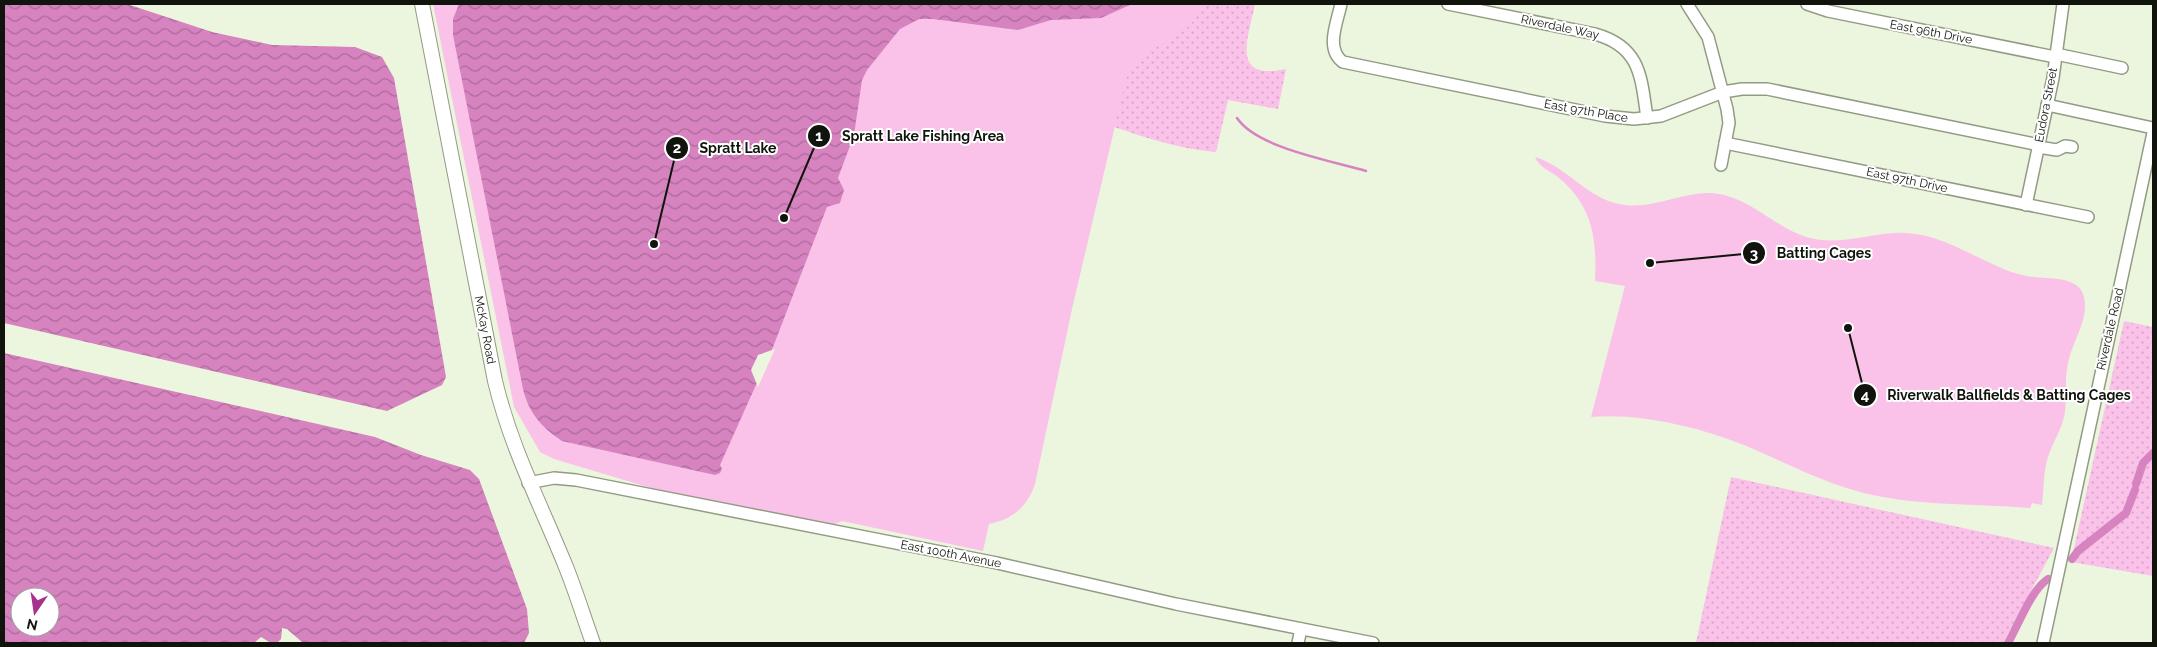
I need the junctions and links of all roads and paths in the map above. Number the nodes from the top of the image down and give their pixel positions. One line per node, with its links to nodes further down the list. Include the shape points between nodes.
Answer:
1 (422, 4): 20 (main road, McKay Road, via 495,381 504,421)
2 (1341, 4): 11 (street, East 97th Place, via 1332,48 1337,58 1347,64 1606,116)
3 (1448, 4): 11 (street, Riverdale Way, via 1595,34 1616,42 1638,66)
4 (1687, 4): 9 (street, via 1708,37)
5 (1806, 4): 7 (street, East 96th Drive)
6 (2063, 4): 7 (street, Eudora Street)
7 (2056, 56): 8 (street, East 96th Drive); 10 (street, Eudora Street)
8 (2122, 68)
9 (1723, 92): 11 (street, East 97th Place, via 1669,114); 14 (street, via 1728,116); 15 (street, East 97th Place, via 1755,89 1783,92)
10 (2047, 105): 12 (street); 15 (street, Eudora Street)
11 (1647, 118)
12 (2153, 128)
13 (2153, 133): 25 (street, Riverdale Road)
14 (1726, 143): 17 (street); 18 (street, East 97th Drive)
15 (2038, 146): 16 (street, East 97th Place, via 2057,150); 18 (street, Eudora Street)
16 (2072, 147)
17 (1721, 165)
18 (2026, 205): 19 (street, East 97th Drive)
19 (2088, 217)
20 (528, 483): 21 (street, East 100th Avenue, via 554,478 576,480 997,563 1176,604); 22 (main road, McKay Road, via 566,568)
21 (1301, 628): 23 (street); 24 (street, East 100th Avenue)
22 (593, 643)
23 (1298, 643)
24 (1372, 643)
25 (2043, 643)

